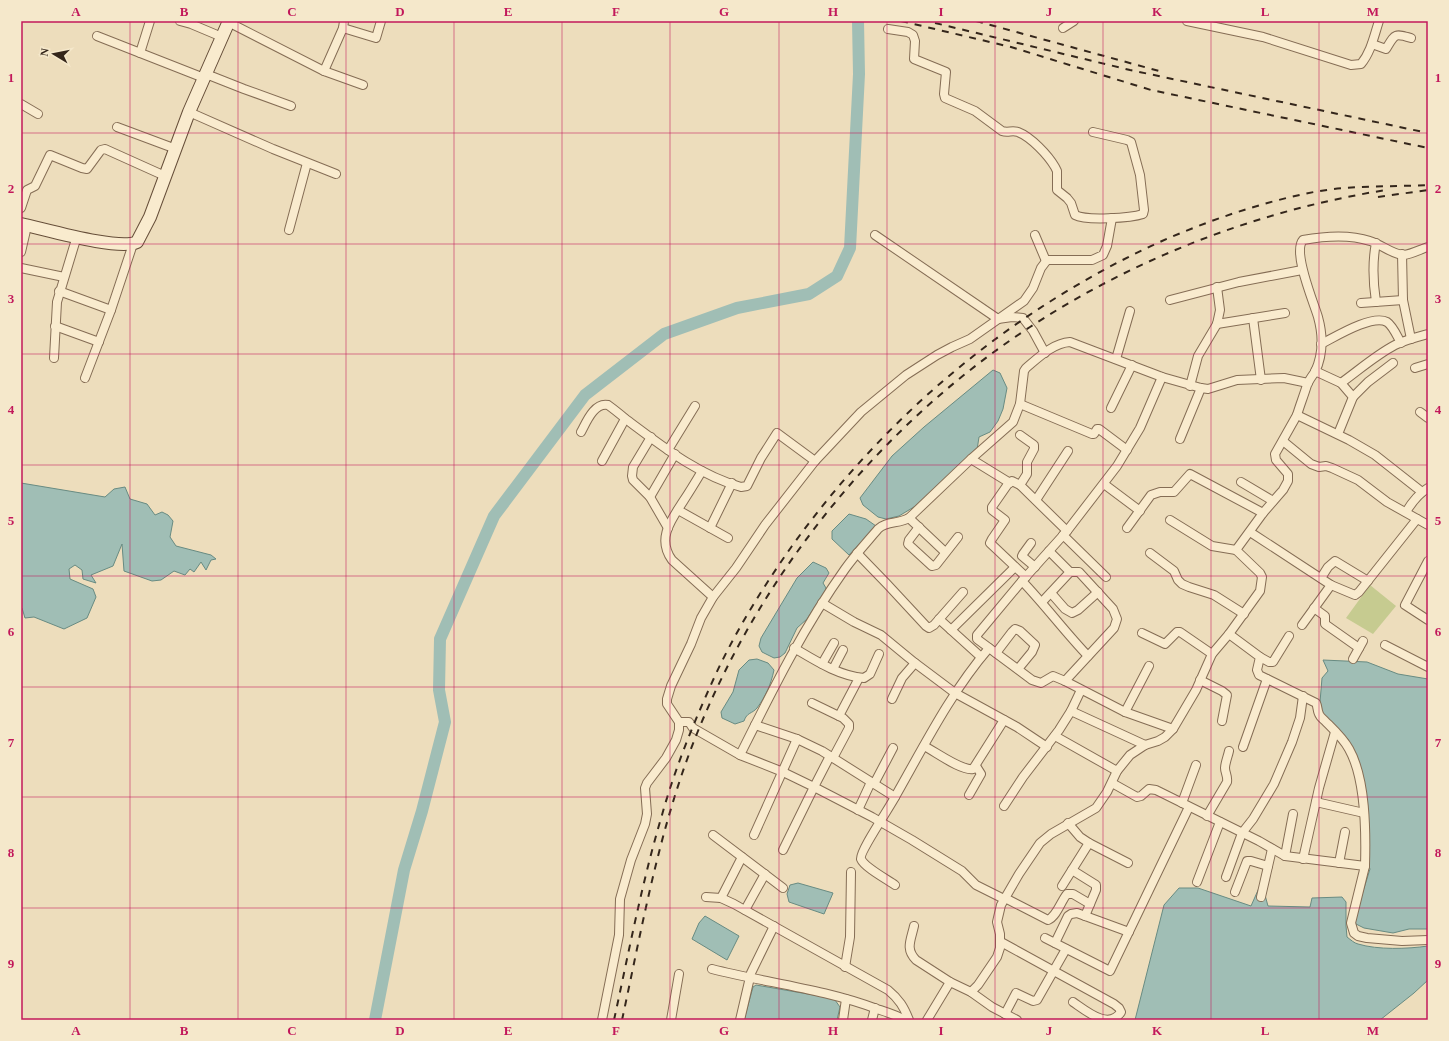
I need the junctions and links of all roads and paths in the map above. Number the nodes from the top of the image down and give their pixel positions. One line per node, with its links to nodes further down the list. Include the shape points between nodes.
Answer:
1 (150, 21): 15 (street)
2 (180, 21): 12 (street)
3 (381, 21): 8 (street, via 376,38)
4 (1074, 21): 9 (street)
5 (1187, 21): 14 (street, via 1263,38 1351,65 1361,64 1365,60)
6 (1379, 21): 14 (street)
7 (228, 22): 12 (main road); 16 (street)
8 (344, 24): 16 (street)
9 (1063, 28)
10 (888, 29): 30 (street, via 913,35 914,59 946,72 945,98 975,111 1002,131 1016,132 1036,144 1055,167 1058,190 1071,203 1075,215 1087,218)
11 (96, 36): 15 (street)
12 (222, 37): 17 (main road)
13 (1411, 38): 14 (street, via 1398,34 1386,49)
14 (1372, 44)
15 (140, 53): 17 (street)
16 (324, 71): 18 (street)
17 (205, 76): 20 (street); 21 (main road)
18 (363, 85)
19 (21, 104): 22 (street)
20 (291, 106)
21 (189, 112): 25 (main road); 26 (street)
22 (38, 114)
23 (117, 127): 25 (street)
24 (1093, 132): 30 (street, via 1131,142 1140,175 1143,214)
25 (176, 149): 28 (main road)
26 (307, 163): 27 (street); 32 (street)
27 (336, 174)
28 (165, 176): 29 (street, via 104,149 87,169 50,155 35,186 27,190); 37 (main road, via 150,217 137,242)
29 (21, 208)
30 (1112, 218): 41 (street, via 1108,246 1103,255 1092,260)
31 (24, 225): 35 (main road); 39 (street)
32 (289, 230)
33 (874, 235): 55 (street)
34 (1035, 235): 41 (street)
35 (77, 236): 37 (main road, via 109,244); 44 (street)
36 (1376, 243): 40 (street); 43 (street, via 1352,236 1303,240 1300,247); 49 (street, via 1373,268)
37 (133, 244): 51 (street)
38 (1428, 247): 40 (street)
39 (21, 252)
40 (1402, 254): 48 (street)
41 (1046, 261): 55 (street, via 1024,301)
42 (21, 268): 44 (street)
43 (1302, 270): 45 (street); 62 (street, via 1318,316)
44 (64, 277): 46 (street)
45 (1217, 287): 47 (street); 56 (street, via 1220,310)
46 (59, 291): 51 (street); 57 (street)
47 (1170, 300)
48 (1403, 300): 49 (street); 59 (street)
49 (1376, 302): 50 (street)
50 (1361, 303)
51 (111, 310): 60 (street)
52 (1130, 310): 65 (street)
53 (1285, 313): 54 (street)
54 (1253, 318): 56 (street); 73 (street)
55 (998, 319): 63 (street, via 1023,318); 97 (street, via 970,339 952,346 906,375 861,412)
56 (1217, 324): 76 (street, via 1198,356)
57 (55, 326): 60 (street); 64 (street)
58 (1428, 334): 59 (street)
59 (1411, 338): 61 (street)
60 (99, 342): 72 (street)
61 (1400, 343): 62 (street, via 1388,323 1378,321 1365,322); 75 (street)
62 (1321, 344): 70 (street)
63 (1045, 354): 65 (street, via 1064,342 1070,342); 79 (street, via 1024,371)
64 (54, 358)
65 (1116, 359): 68 (street)
66 (1393, 363): 78 (street)
67 (1428, 364): 69 (street)
68 (1132, 365): 71 (street); 81 (street)
69 (1415, 368)
70 (1315, 371): 74 (street); 75 (street)
71 (1162, 376): 76 (street); 92 (street, via 1140,428)
72 (85, 378)
73 (1261, 380): 74 (street, via 1284,378); 77 (street, via 1238,380 1208,389)
74 (1308, 383): 83 (street)
75 (1341, 383): 78 (street)
76 (1190, 386): 77 (street)
77 (1201, 388): 90 (street)
78 (1353, 396): 87 (street)
79 (1020, 404): 92 (street, via 1092,434 1099,429); 95 (street, via 1013,422)
80 (695, 406): 94 (street)
81 (1111, 408)
82 (1420, 412): 84 (street)
83 (1297, 415): 87 (street); 91 (street)
84 (1428, 418)
85 (625, 419): 86 (street, via 608,405 602,405 592,413); 89 (street); 96 (street)
86 (581, 432)
87 (1338, 434): 104 (street, via 1375,455)
88 (1020, 435): 103 (street, via 1034,447 1027,462 1027,474)
89 (651, 437): 94 (street); 105 (street, via 631,472 633,480)
90 (1180, 439)
91 (1283, 441): 107 (street, via 1275,457 1289,478 1286,486); 110 (street, via 1311,464 1332,468 1358,480 1387,502)
92 (1127, 450): 102 (street)
93 (1068, 451): 106 (street)
94 (671, 452): 98 (street); 105 (street)
95 (970, 459): 101 (street); 112 (street)
96 (602, 461)
97 (815, 461): 100 (street, via 777,433 747,486 741,487); 142 (street)
98 (702, 470): 100 (street); 108 (street)
99 (1241, 482): 107 (street)
100 (732, 483): 118 (street)
101 (1010, 483): 103 (street); 131 (street, via 992,507 992,510 1006,520 990,543)
102 (1104, 484): 109 (street); 121 (street)
103 (1020, 485): 106 (street)
104 (1425, 490): 110 (street)
105 (650, 497): 117 (street)
106 (1036, 500): 121 (street)
107 (1273, 501): 111 (street)
108 (678, 510): 117 (street); 118 (street)
109 (1140, 512): 111 (street, via 1151,495 1174,492 1191,474); 119 (street)
110 (1406, 512): 113 (street)
111 (1263, 513): 120 (street)
112 (909, 518): 116 (street); 129 (street, via 880,526)
113 (1417, 519): 115 (street); 137 (street)
114 (1170, 520): 125 (street, via 1212,546)
115 (1428, 525)
116 (919, 527): 127 (street); 127 (street, via 908,543 927,562 934,566)
117 (668, 528): 142 (street, via 666,553)
118 (710, 528): 123 (street)
119 (1127, 528)
120 (1250, 532): 125 (street); 135 (street)
121 (1065, 533): 126 (street); 134 (street)
122 (958, 537): 127 (street)
123 (728, 538)
124 (1031, 543): 132 (street, via 1022,556)
125 (1236, 550): 146 (street, via 1262,577 1260,590)
126 (1049, 551): 132 (street); 133 (street)
127 (945, 552)
128 (1150, 553): 146 (street, via 1174,571 1182,584 1214,595)
129 (857, 554): 144 (street); 147 (street, via 926,626 932,627)
130 (1428, 561): 148 (street, via 1405,604)
131 (1015, 567): 136 (street); 150 (street)
132 (1035, 567): 136 (street)
133 (1070, 572): 140 (street, via 1079,572); 141 (street)
134 (1106, 577)
135 (1321, 578): 137 (street, via 1335,561); 138 (street)
136 (1024, 579): 143 (street); 157 (street, via 977,635)
137 (1368, 581): 138 (street, via 1355,595)
138 (1331, 585): 145 (street)
139 (963, 592): 147 (street)
140 (1098, 592): 141 (street, via 1072,613); 162 (street, via 1113,609 1117,619 1114,628)
141 (1051, 593): 143 (street)
142 (713, 597): 186 (street, via 701,618 667,699 667,704)
143 (1042, 602): 162 (street)
144 (822, 603): 156 (street); 166 (street, via 881,635)
145 (1314, 608): 149 (street); 165 (street, via 1325,616 1326,624 1361,645)
146 (1244, 614): 152 (street)
147 (939, 619): 150 (street)
148 (1428, 620)
149 (1302, 625)
150 (951, 630): 163 (street)
151 (1142, 633): 161 (street, via 1165,644 1180,632)
152 (1229, 634): 161 (street); 164 (street)
153 (1289, 636): 164 (street, via 1273,662)
154 (834, 643): 167 (street)
155 (1385, 645): 169 (street)
156 (794, 648): 167 (street); 187 (street)
157 (989, 648): 159 (street); 163 (street)
158 (843, 650): 170 (street)
159 (996, 653): 171 (street); 171 (street, via 1015,629 1020,631 1035,645)
160 (879, 654): 172 (street, via 870,674)
161 (1212, 654): 174 (street)
162 (1088, 656): 175 (street)
163 (981, 657): 177 (street)
164 (1260, 657): 173 (street, via 1257,674)
165 (1353, 659)
166 (915, 663): 177 (street); 179 (street, via 902,678)
167 (822, 664): 170 (street)
168 (1149, 666): 182 (street)
169 (1428, 667)
170 (833, 669): 172 (street)
171 (1018, 669): 175 (street, via 1036,682 1041,683 1053,676)
172 (859, 678): 183 (street)
173 (1267, 679): 178 (street); 195 (street)
174 (1200, 680): 185 (street, via 1227,695); 188 (street)
175 (1065, 681): 176 (street)
176 (1081, 690): 181 (street); 182 (street)
177 (955, 693): 184 (street); 193 (street)
178 (1303, 696): 189 (street, via 1316,703 1318,714); 220 (street, via 1297,729 1274,784)
179 (892, 699)
180 (812, 703): 183 (street)
181 (1071, 711): 190 (street); 192 (street)
182 (1125, 712): 188 (street)
183 (839, 716): 199 (street, via 848,722 849,728)
184 (1004, 720): 194 (street); 201 (street)
185 (1222, 721)
186 (679, 722): 198 (street, via 690,722 693,728); 268 (street, via 674,744 645,788 646,824 631,860 620,899 619,935)
187 (755, 725): 191 (street); 198 (street)
188 (1173, 729): 192 (street, via 1158,741)
189 (1335, 732): 209 (street); 214 (street, via 1350,750 1362,790)
190 (1055, 736): 194 (street); 202 (street)
191 (797, 739): 199 (street); 203 (street)
192 (1145, 745): 202 (street, via 1130,754)
193 (924, 746): 201 (street, via 965,769 973,769); 208 (street)
194 (1047, 747): 211 (street)
195 (1243, 747)
196 (893, 748): 204 (street)
197 (1229, 751): 215 (street, via 1225,767 1227,782)
198 (740, 756): 203 (street)
199 (831, 757): 204 (street); 206 (street)
200 (1196, 765): 210 (street)
201 (976, 766): 207 (street, via 981,774)
202 (1117, 771): 205 (street)
203 (783, 772): 206 (street); 222 (street)
204 (873, 783): 208 (street); 212 (street)
205 (1112, 783): 210 (street, via 1138,797 1152,789); 218 (street, via 1096,808)
206 (814, 787): 212 (street); 225 (street)
207 (968, 795)
208 (895, 797): 216 (street)
209 (1316, 802): 214 (street); 228 (street)
210 (1185, 805): 215 (street); 251 (street)
211 (1004, 806)
212 (858, 810): 216 (street)
213 (1293, 814): 226 (street)
214 (1364, 814): 232 (street)
215 (1207, 816): 217 (street)
216 (881, 822): 238 (street, via 863,849 861,860); 245 (street, via 962,871 976,885)
217 (1220, 822): 220 (street); 237 (street)
218 (1068, 823): 223 (street); 245 (street, via 1040,843)
219 (1345, 832): 230 (street)
220 (1242, 833): 224 (street); 236 (street)
221 (713, 835): 227 (street)
222 (754, 835)
223 (1089, 843): 229 (street); 233 (street)
224 (1272, 849): 226 (street); 231 (street)
225 (782, 850)
226 (1285, 856): 228 (street)
227 (742, 857): 235 (street); 244 (street)
228 (1303, 859): 230 (street)
229 (1128, 863)
230 (1339, 863): 232 (street)
231 (1268, 866): 241 (street, via 1247,861); 243 (street)
232 (1364, 866): 253 (street, via 1351,923 1354,933 1367,938 1402,942)
233 (1072, 870): 239 (street); 246 (street, via 1096,885)
234 (851, 872): 257 (street, via 850,937)
235 (765, 874): 240 (street); 247 (street)
236 (1226, 877)
237 (1197, 882)
238 (895, 885)
239 (1062, 886)
240 (783, 888)
241 (1235, 892)
242 (706, 897): 244 (street)
243 (1261, 897)
244 (721, 898): 247 (street)
245 (1004, 898): 246 (street, via 1048,920 1056,913 1067,894 1073,894); 254 (street, via 998,913)
246 (1090, 904): 248 (street)
247 (745, 910): 249 (street)
248 (1084, 916): 251 (street); 255 (street, via 1071,914)
249 (774, 926): 257 (street); 261 (street)
250 (914, 926): 262 (street, via 909,950 912,956)
251 (1129, 932): 256 (street, via 1110,972)
252 (1045, 938): 255 (street)
253 (1428, 940)
254 (1001, 942): 259 (street); 263 (street, via 997,957)
255 (1055, 943): 256 (street)
256 (1066, 949): 259 (street)
257 (845, 967): 274 (street, via 897,997)
258 (712, 969): 261 (street)
259 (1054, 971): 265 (street, via 1114,1004 1121,1012 1117,1017 1096,1018); 267 (street, via 1035,1001 1017,992)
260 (679, 974): 269 (street)
261 (749, 979): 264 (street, via 775,982); 270 (street)
262 (950, 982): 263 (street); 275 (street)
263 (971, 992): 267 (street)
264 (846, 999): 266 (street); 271 (street)
265 (1073, 1002)
266 (875, 1008): 272 (street); 273 (street)
267 (1005, 1014): 276 (street)
268 (602, 1020)
269 (671, 1020)
270 (740, 1020)
271 (843, 1020)
272 (872, 1020)
273 (905, 1020)
274 (909, 1020)
275 (927, 1020)
276 (1017, 1020)

